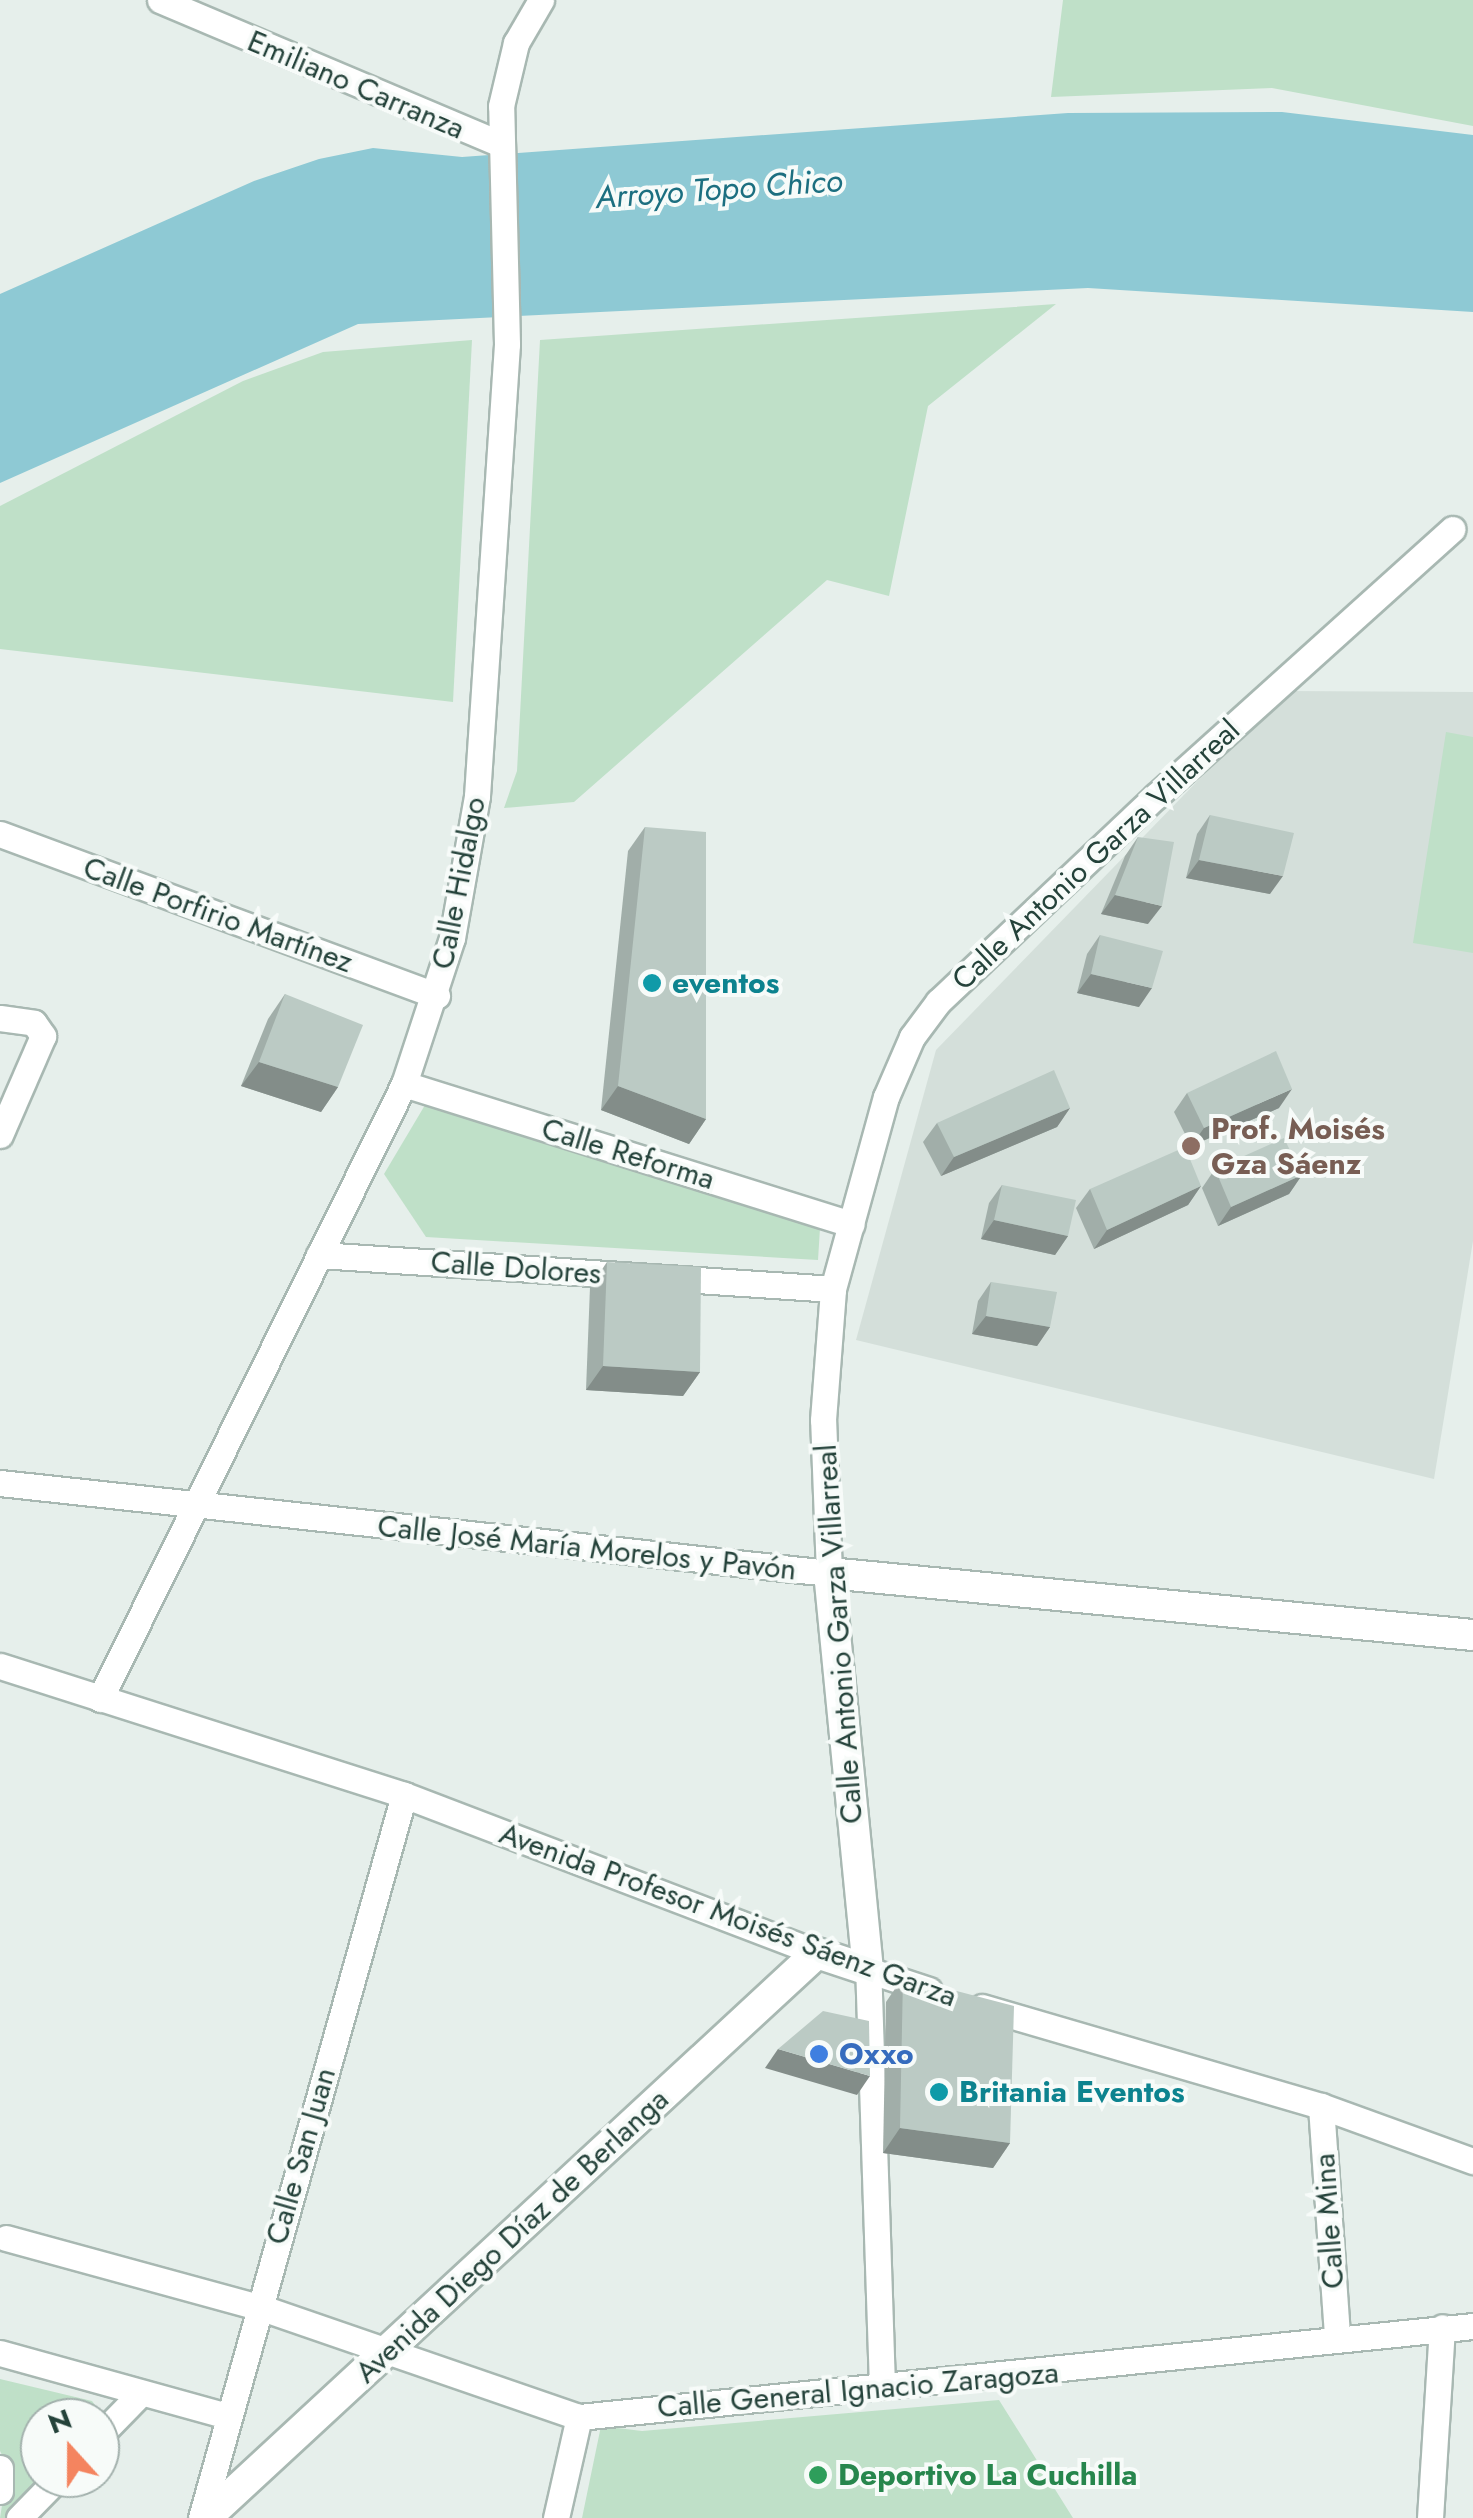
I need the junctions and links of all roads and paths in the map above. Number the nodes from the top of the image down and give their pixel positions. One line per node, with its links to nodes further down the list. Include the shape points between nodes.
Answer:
1 (160, 0): 3 (street, Emiliano Carranza)
2 (541, 0): 3 (street, Calle Hidalgo, via 509,63)
3 (498, 152): 6 (street, Calle Hidalgo, via 508,344 477,796)
4 (1452, 529): 10 (street, Calle Antonio Garza Villarreal, via 938,1002 896,1067)
5 (0, 834): 6 (street, Calle Porfirio Martínez)
6 (437, 996): 8 (street, Calle Hidalgo)
7 (0, 1018): 9 (street, via 34,1023 44,1036)
8 (404, 1084): 10 (street, Calle Reforma); 11 (street, Calle Hidalgo)
9 (0, 1135)
10 (852, 1224): 12 (street, Calle Antonio Garza Villarreal)
11 (320, 1255): 12 (street, Calle Dolores); 14 (street, Calle Hidalgo)
12 (833, 1289): 15 (street, Calle Antonio Garza Villarreal, via 823,1420)
13 (0, 1483): 14 (street, Calle José María Morelos y Pavón)
14 (194, 1503): 15 (street, Calle José María Morelos y Pavón); 18 (street, Calle Hidalgo)
15 (829, 1574): 16 (street, Calle José María Morelos y Pavón); 21 (street, Calle Antonio Garza Villarreal)
16 (1473, 1634)
17 (0, 1666): 18 (street, Avenida Profesor Moisés Sáenz Garza)
18 (100, 1699): 19 (street, Avenida Profesor Moisés Sáenz Garza)
19 (404, 1795): 20 (street, Avenida Profesor Moisés Sáenz Garza); 25 (street, Calle San Juan)
20 (817, 1953): 21 (street, Avenida Profesor Moisés Sáenz Garza); 29 (street, Avenida Diego Díaz de Berlanga)
21 (868, 1970): 22 (street, Avenida Profesor Moisés Sáenz Garza); 31 (street, Calle Antonio Garza Villarreal)
22 (1321, 2106): 23 (street, Avenida Profesor Moisés Sáenz Garza); 28 (street, Calle Mina)
23 (1473, 2161)
24 (6, 2238): 25 (street, Calle General Ignacio Zaragoza)
25 (259, 2307): 29 (street, Calle General Ignacio Zaragoza); 34 (street, Calle San Juan)
26 (1473, 2326): 27 (street, Calle General Ignacio Zaragoza)
27 (1442, 2327): 28 (street, Calle General Ignacio Zaragoza); 42 (street)
28 (1337, 2335): 31 (street, Calle General Ignacio Zaragoza, via 1048,2373)
29 (385, 2352): 35 (street, Calle General Ignacio Zaragoza); 40 (street, Avenida Diego Díaz de Berlanga)
30 (0, 2353): 32 (street)
31 (882, 2386): 35 (street, Calle General Ignacio Zaragoza)
32 (140, 2394): 33 (street); 34 (street)
33 (120, 2415)
34 (226, 2416): 40 (street, Calle San Juan)
35 (579, 2417): 41 (street)
36 (0, 2468): 37 (street)
37 (0, 2491)
38 (38, 2498): 39 (street)
39 (19, 2518)
40 (204, 2518)
41 (556, 2518)
42 (1430, 2518)

